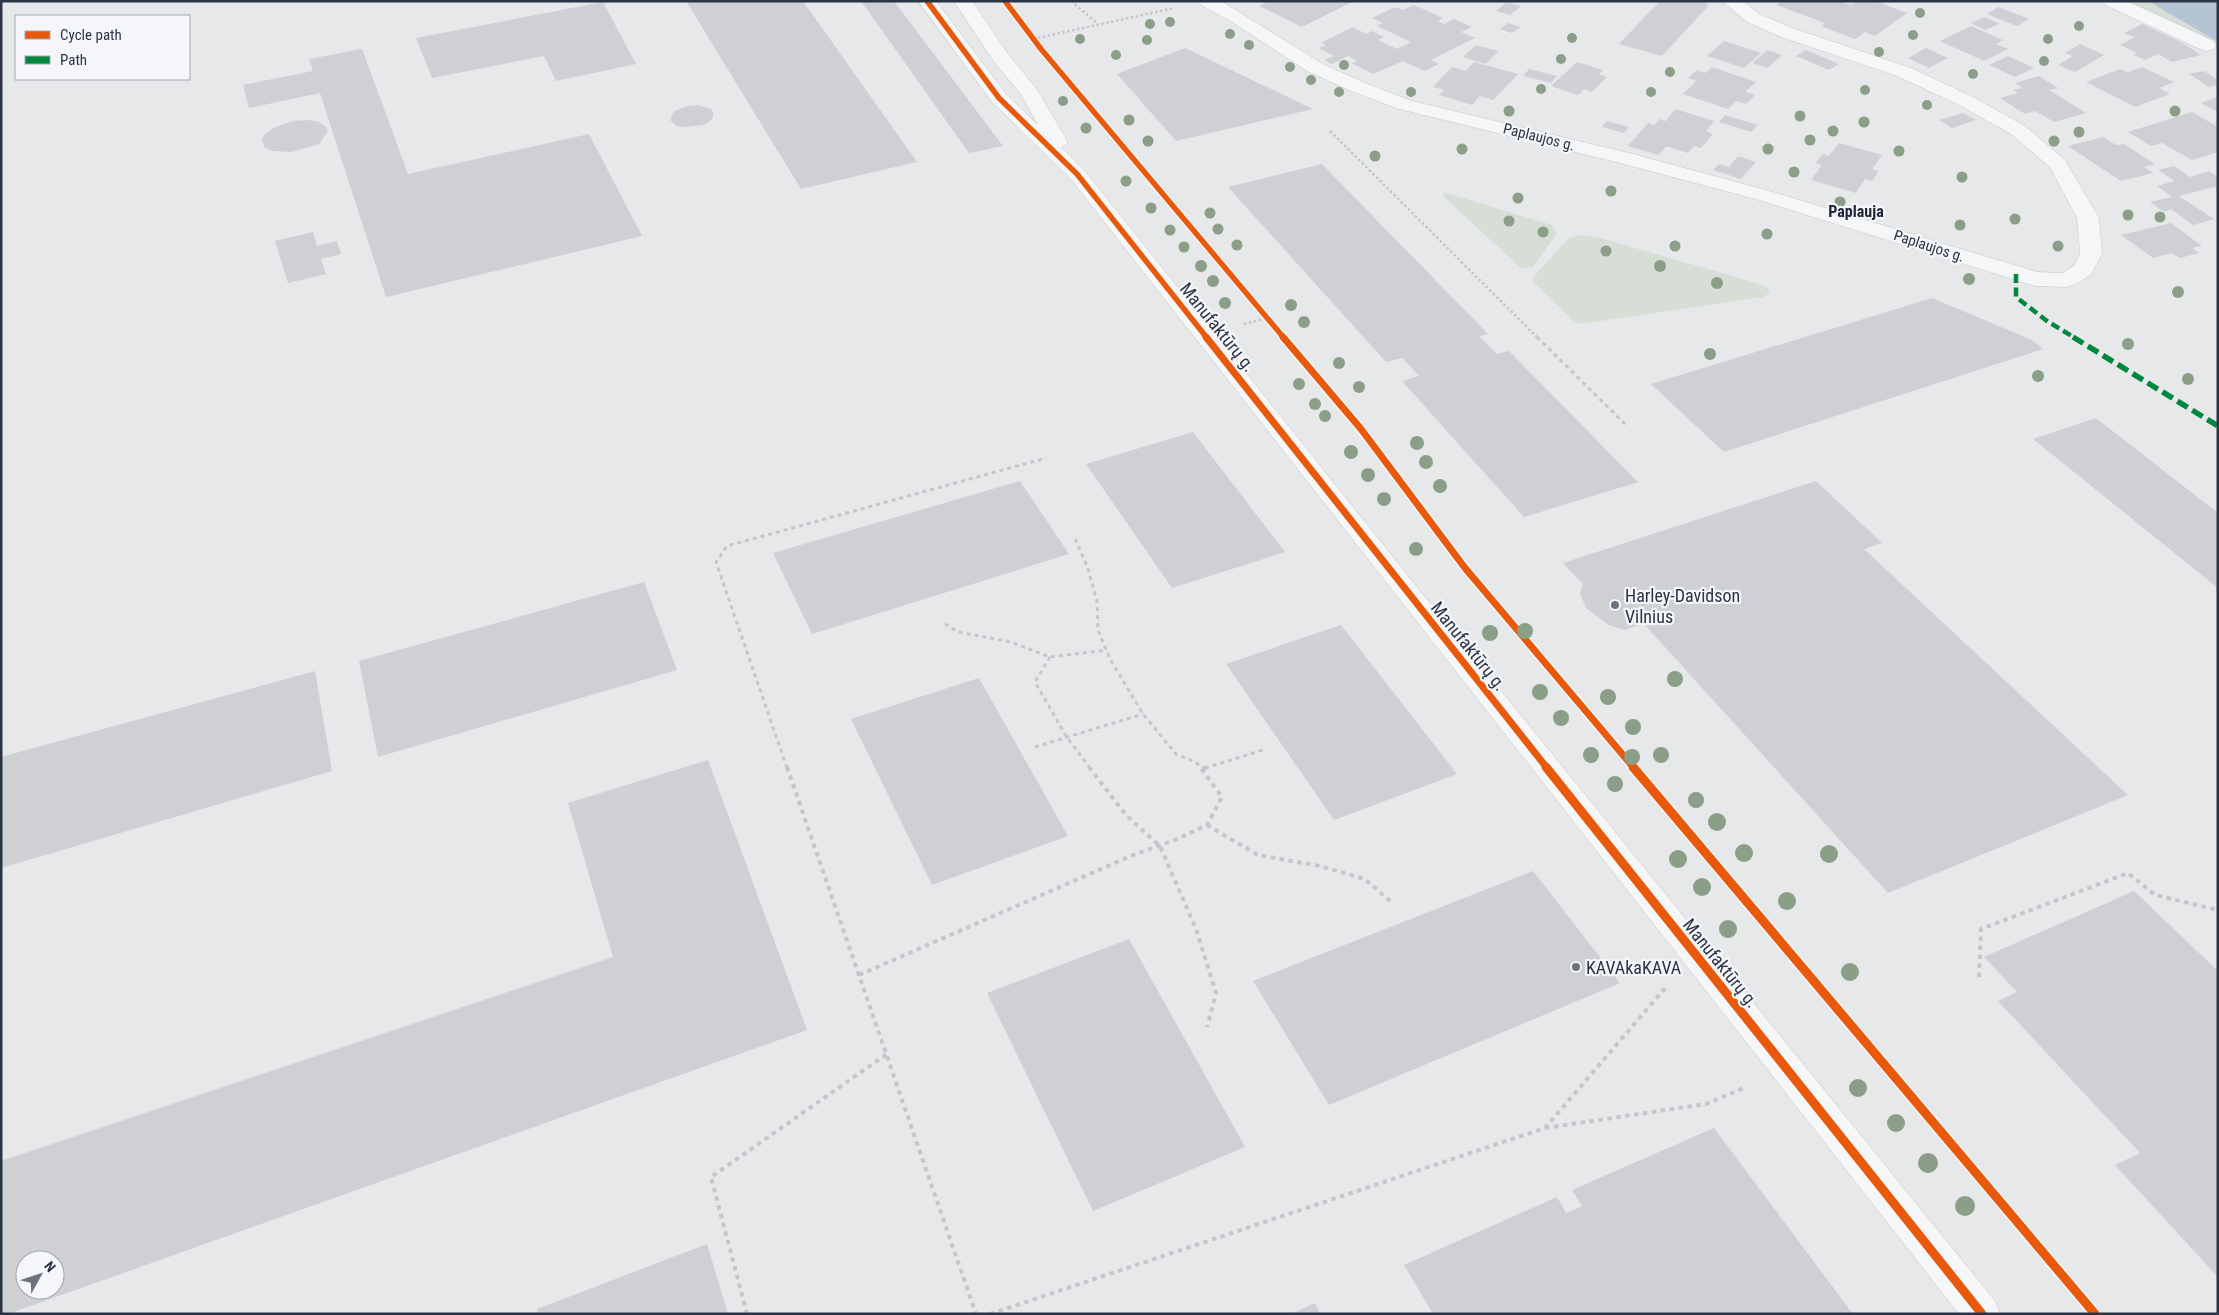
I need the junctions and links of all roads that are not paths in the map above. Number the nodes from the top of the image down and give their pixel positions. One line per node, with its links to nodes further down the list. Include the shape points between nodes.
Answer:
1 (928, 1): 7 (street, Manufaktūrų g., via 999,98)
2 (963, 1): 7 (street, Manufaktūrų g., via 1001,58 1028,91)
3 (1208, 1): 4 (street, Paplaujos g., via 1316,68 1406,105 1626,158 1766,196 2035,279 2066,280 2083,270 2092,253 2088,218 2058,164 2018,130 1904,72 1753,18)
4 (1731, 1)
5 (2112, 1): 6 (street)
6 (2207, 46)
7 (1077, 174): 8 (street, Manufaktūrų g.)
8 (1982, 1314)

